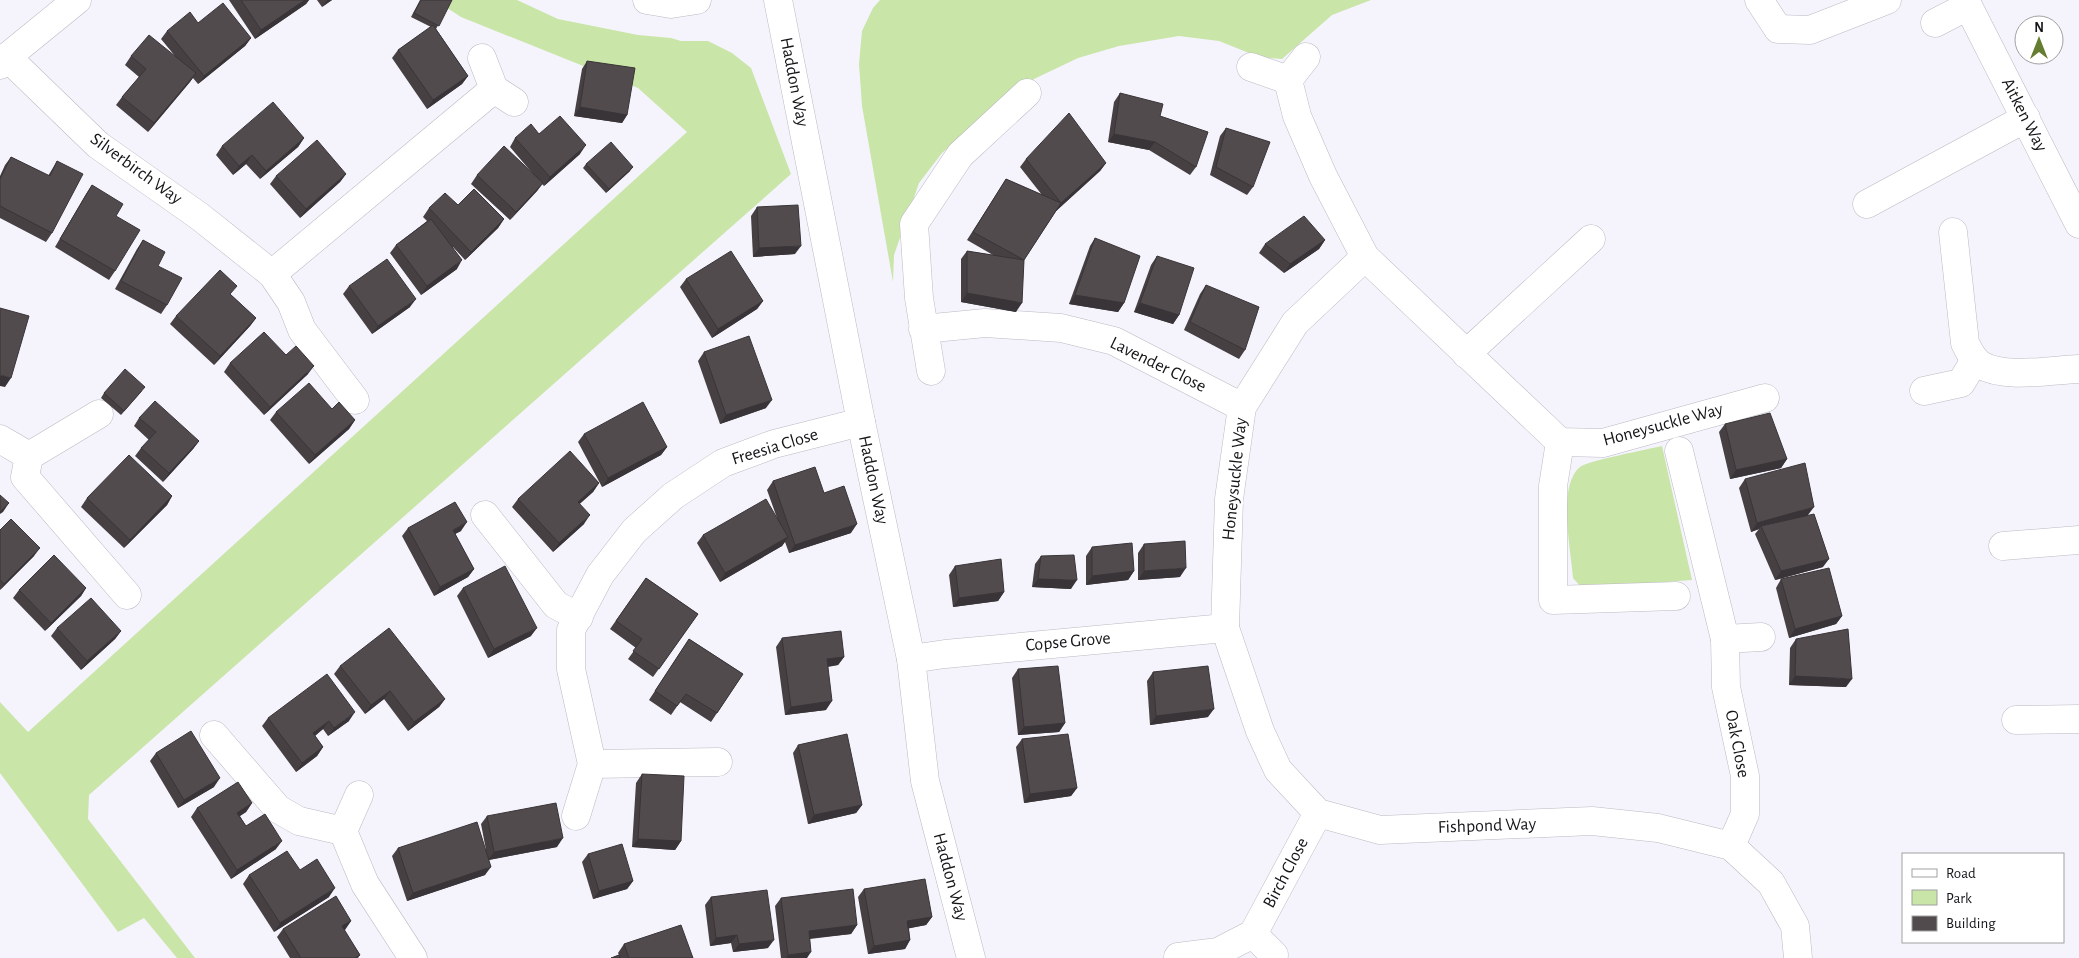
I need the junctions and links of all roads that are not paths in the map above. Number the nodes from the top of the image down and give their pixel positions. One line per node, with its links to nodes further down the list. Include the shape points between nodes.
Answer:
1 (77, 0): 11 (street)
2 (647, 0): 3 (street, via 671,4)
3 (697, 0)
4 (778, 0): 32 (street, Haddon Way)
5 (1759, 0): 6 (street, via 1778,29 1810,30)
6 (1887, 0)
7 (1967, 3): 8 (street, Aitken Way); 15 (street, Aitken Way)
8 (1935, 23)
9 (1306, 56): 13 (street)
10 (482, 58): 21 (street, via 504,96)
11 (3, 61): 21 (street, Silverbirch Way, via 98,145 199,216)
12 (1251, 67): 13 (street)
13 (1288, 80): 20 (street, via 1297,116 1323,176)
14 (1027, 93): 22 (street, via 960,155 914,224)
15 (2026, 118): 16 (street); 17 (street, Aitken Way)
16 (1867, 204)
17 (2079, 224)
18 (1952, 232): 24 (street, via 1966,343)
19 (1591, 239): 23 (street)
20 (1365, 257): 23 (street); 30 (street, Honeysuckle Way, via 1295,323)
21 (272, 274): 29 (street, Silverbirch Way, via 291,302 302,330)
22 (923, 329): 26 (street); 30 (street, Lavender Close, via 985,323 1061,328 1114,341)
23 (1466, 354): 34 (street)
24 (1975, 360): 25 (street, via 1996,371); 27 (street, via 1961,383)
25 (2079, 369)
26 (931, 371)
27 (1924, 392)
28 (1765, 398): 34 (street, Honeysuckle Way, via 1603,443)
29 (355, 400)
30 (1242, 406): 43 (street, Honeysuckle Way, via 1229,498)
31 (99, 414): 36 (street)
32 (861, 422): 42 (street, Freesia Close, via 774,444 723,463 673,496 634,531 600,576); 46 (street, Haddon Way)
33 (0, 438): 36 (street)
34 (1560, 442): 41 (street, via 1553,486 1553,600)
35 (1679, 451): 45 (street, Oak Close)
36 (27, 466): 40 (street)
37 (485, 515): 42 (street, via 556,605)
38 (2079, 540): 39 (street)
39 (2003, 546)
40 (127, 595)
41 (1676, 596)
42 (579, 616): 51 (street, Freesia Close, via 571,630 571,669)
43 (1225, 628): 46 (street, Copse Grove); 53 (street, via 1260,731 1278,770)
44 (1761, 637): 45 (street)
45 (1725, 638): 56 (street, Oak Close, via 1726,686 1745,776 1745,814)
46 (911, 659): 61 (street, Haddon Way, via 925,781)
47 (2079, 719): 48 (street)
48 (2016, 720)
49 (214, 735): 55 (street, via 278,809 299,821)
50 (718, 762): 51 (street)
51 (592, 764): 54 (street, Freesia Close)
52 (359, 795): 55 (street)
53 (1318, 813): 56 (street, Fishpond Way, via 1380,830 1592,821 1658,828); 57 (street, Birch Close)
54 (576, 816)
55 (344, 831): 60 (street, via 365,884)
56 (1731, 846): 62 (street, Fishpond Way, via 1771,883 1795,926)
57 (1254, 934): 58 (street); 59 (street, via 1218,952)
58 (1274, 955)
59 (1178, 957)
60 (413, 958)
61 (971, 958)
62 (1798, 958)

